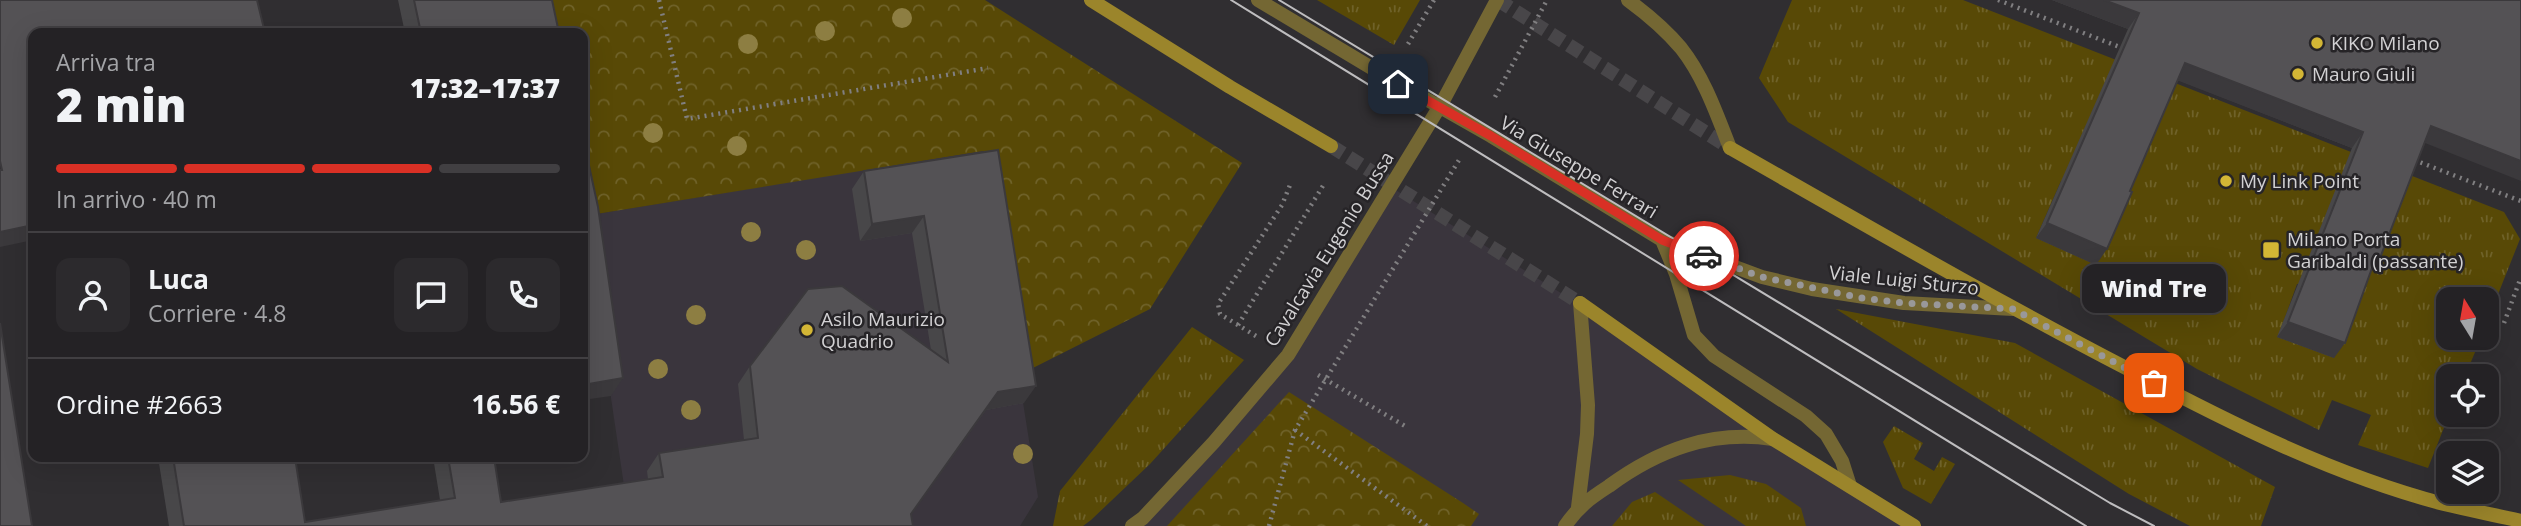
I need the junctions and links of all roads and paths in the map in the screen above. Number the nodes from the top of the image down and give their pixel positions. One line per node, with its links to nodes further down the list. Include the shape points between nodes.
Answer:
1 (659, 0): 9 (path, via 687,118)
2 (1091, 0): 11 (main road)
3 (1258, 0): 17 (street, Via Giuseppe Ferrari)
4 (1497, 0): 31 (street, Cavalcavia Eugenio Bussa, via 1443,101 1288,355 1214,442)
5 (1547, 0): 10 (path)
6 (1628, 0): 12 (street, via 1682,50)
7 (1998, 0): 8 (path)
8 (2132, 52)
9 (988, 68)
10 (1493, 101)
11 (1331, 146)
12 (1730, 148): 20 (main road, Viale Luigi Sturzo)
13 (1465, 149): 24 (path)
14 (2408, 157): 16 (path)
15 (1290, 185): 22 (path, via 1282,205 1218,304 1220,314)
16 (2521, 201)
17 (1662, 240): 20 (street, Viale Luigi Sturzo, via 1762,277 1812,289 1904,303); 28 (street, via 1693,335 1703,347 1826,434)
18 (2521, 276): 21 (path)
19 (1580, 303): 27 (main road); 29 (street, via 1588,405)
20 (2013, 309): 30 (main road, Viale Luigi Sturzo, via 2201,408 2294,451 2433,500)
21 (2504, 323)
22 (1259, 338)
23 (1310, 369): 24 (path)
24 (1327, 380): 25 (path); 26 (path)
25 (1405, 426)
26 (1295, 430): 32 (path); 33 (path)
27 (1773, 439): 28 (main road); 29 (street, via 1721,438 1656,456)
28 (1850, 486): 35 (main road)
29 (1578, 507): 34 (street)
30 (2521, 521)
31 (1132, 526)
32 (1269, 526)
33 (1427, 526)
34 (1565, 526)
35 (1914, 526)

